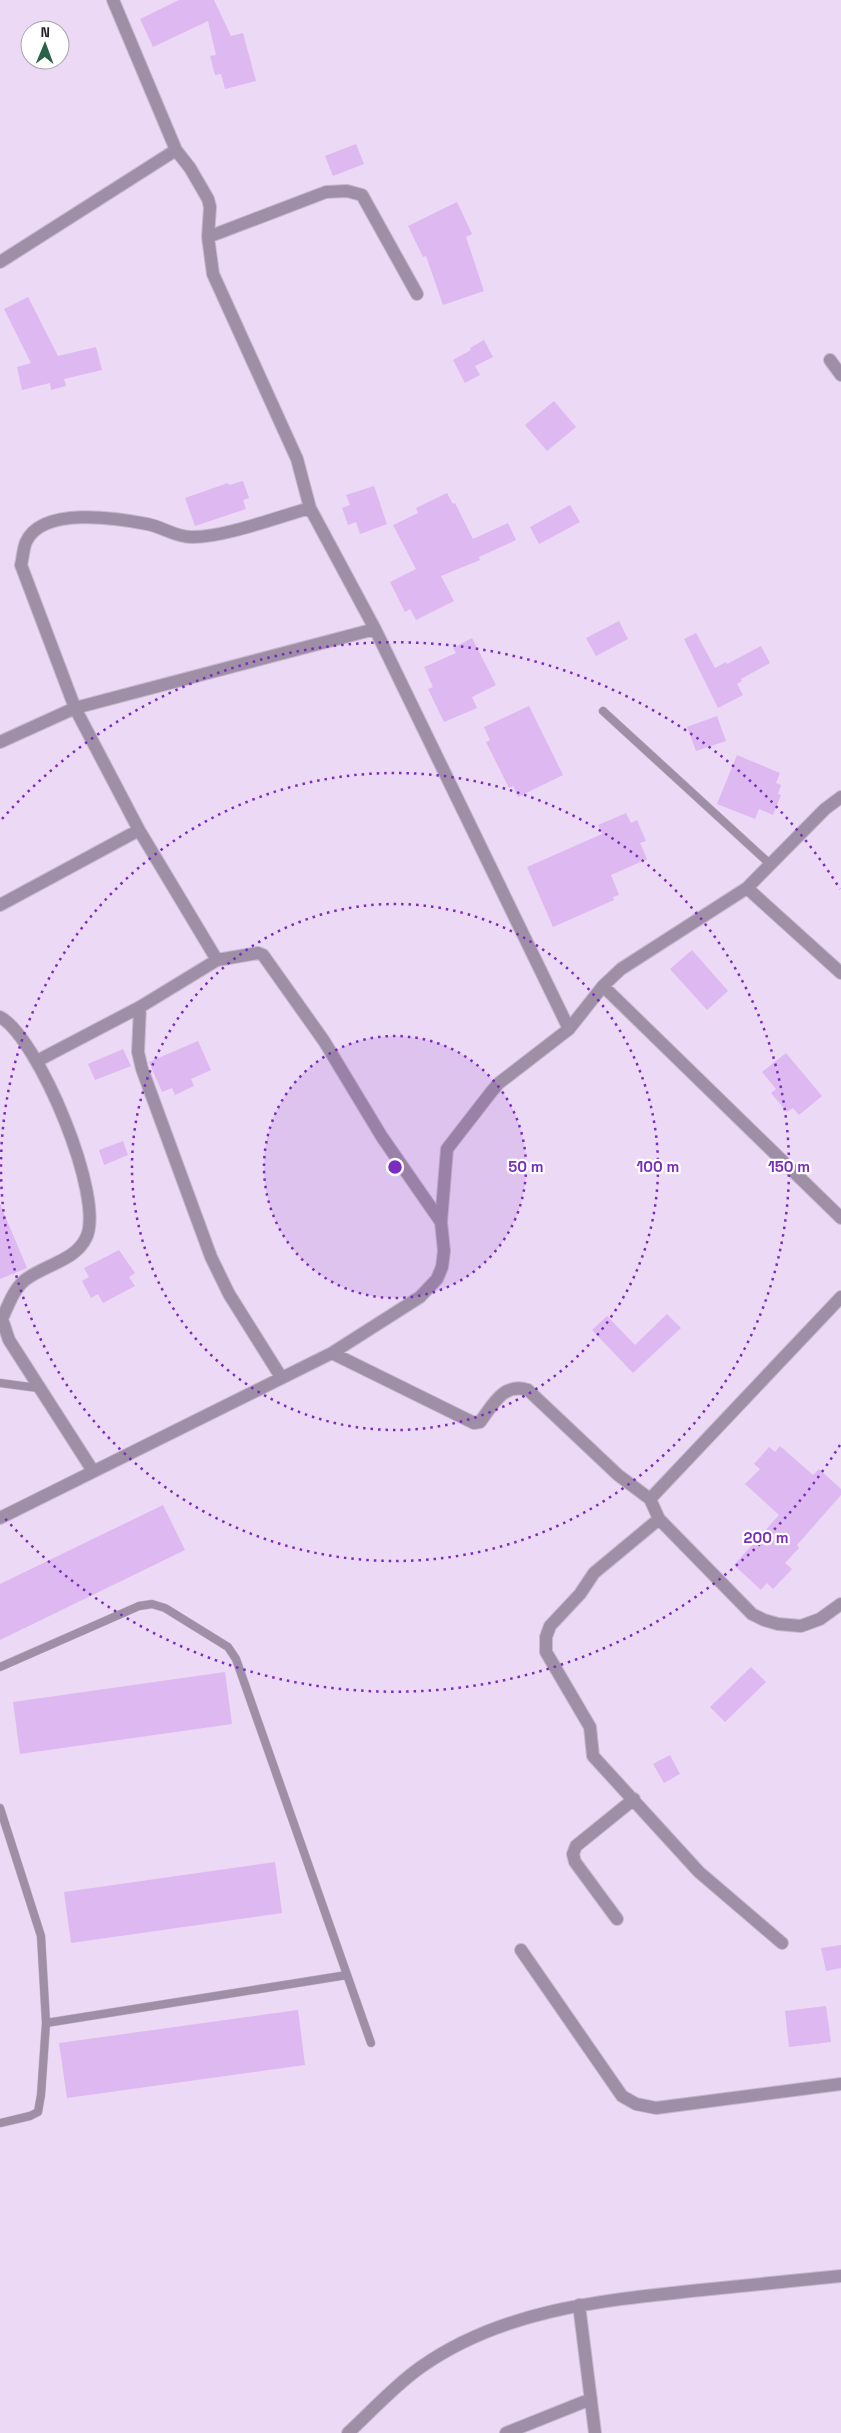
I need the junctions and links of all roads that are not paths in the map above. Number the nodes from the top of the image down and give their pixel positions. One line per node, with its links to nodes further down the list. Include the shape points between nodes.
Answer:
1 (113, 0): 2 (street)
2 (176, 150): 3 (street, via 208,199); 4 (street)
3 (208, 237): 5 (street, via 326,192 346,191 362,195); 8 (street, via 214,274 297,459)
4 (0, 262)
5 (417, 294)
6 (830, 360): 7 (street)
7 (841, 375)
8 (310, 508): 9 (street); 10 (street, via 210,536 177,535 149,524 83,516 58,519 37,529 26,541 21,565)
9 (375, 629): 10 (street); 23 (street)
10 (75, 708): 12 (street); 14 (street)
11 (603, 711): 15 (lane)
12 (0, 742)
13 (841, 797): 15 (street, via 825,809)
14 (139, 830): 17 (street); 18 (street)
15 (771, 865): 16 (street)
16 (747, 888): 19 (street); 20 (street, via 621,969)
17 (0, 905)
18 (217, 960): 21 (street); 26 (street, via 252,952 263,955 319,1034 382,1137)
19 (841, 973)
20 (603, 986): 23 (street); 25 (street)
21 (140, 1006): 24 (street); 29 (street, via 138,1052 142,1069 211,1257 229,1294)
22 (0, 1017): 24 (street, via 10,1023)
23 (569, 1029): 26 (street, via 499,1083 447,1149)
24 (37, 1061): 31 (street, via 73,1142 91,1206 86,1240 76,1252 24,1281 14,1293 2,1319 9,1340)
25 (841, 1218)
26 (441, 1222): 28 (street, via 444,1251 437,1279 420,1297)
27 (841, 1297): 33 (street)
28 (332, 1353): 29 (street); 33 (street, via 474,1423 480,1422 506,1390 520,1387 528,1390 618,1475)
29 (281, 1377): 32 (street)
30 (0, 1383): 31 (lane)
31 (38, 1388): 32 (street)
32 (93, 1472): 34 (street)
33 (650, 1499): 35 (street)
34 (0, 1518)
35 (658, 1519): 36 (street, via 752,1614 764,1620 801,1626 820,1619); 38 (street, via 594,1574 550,1626 546,1637 546,1652 590,1727 593,1756)
36 (841, 1604)
37 (0, 1667): 43 (lane, via 138,1606 152,1604 165,1608 228,1647 236,1659)
38 (634, 1799): 40 (street, via 576,1846 573,1854 575,1862); 41 (street, via 698,1872)
39 (0, 1808): 44 (lane, via 41,1936)
40 (617, 1919)
41 (782, 1943)
42 (521, 1950): 46 (street, via 622,2096 636,2104 656,2108)
43 (347, 1975): 44 (lane); 45 (lane)
44 (46, 2023): 47 (lane, via 38,2112)
45 (371, 2042)
46 (841, 2084)
47 (0, 2123)
48 (841, 2276): 49 (street)
49 (579, 2305): 50 (street); 51 (street, via 504,2324 473,2337 420,2367)
50 (591, 2399): 52 (street); 53 (street)
51 (348, 2433)
52 (506, 2433)
53 (594, 2433)

